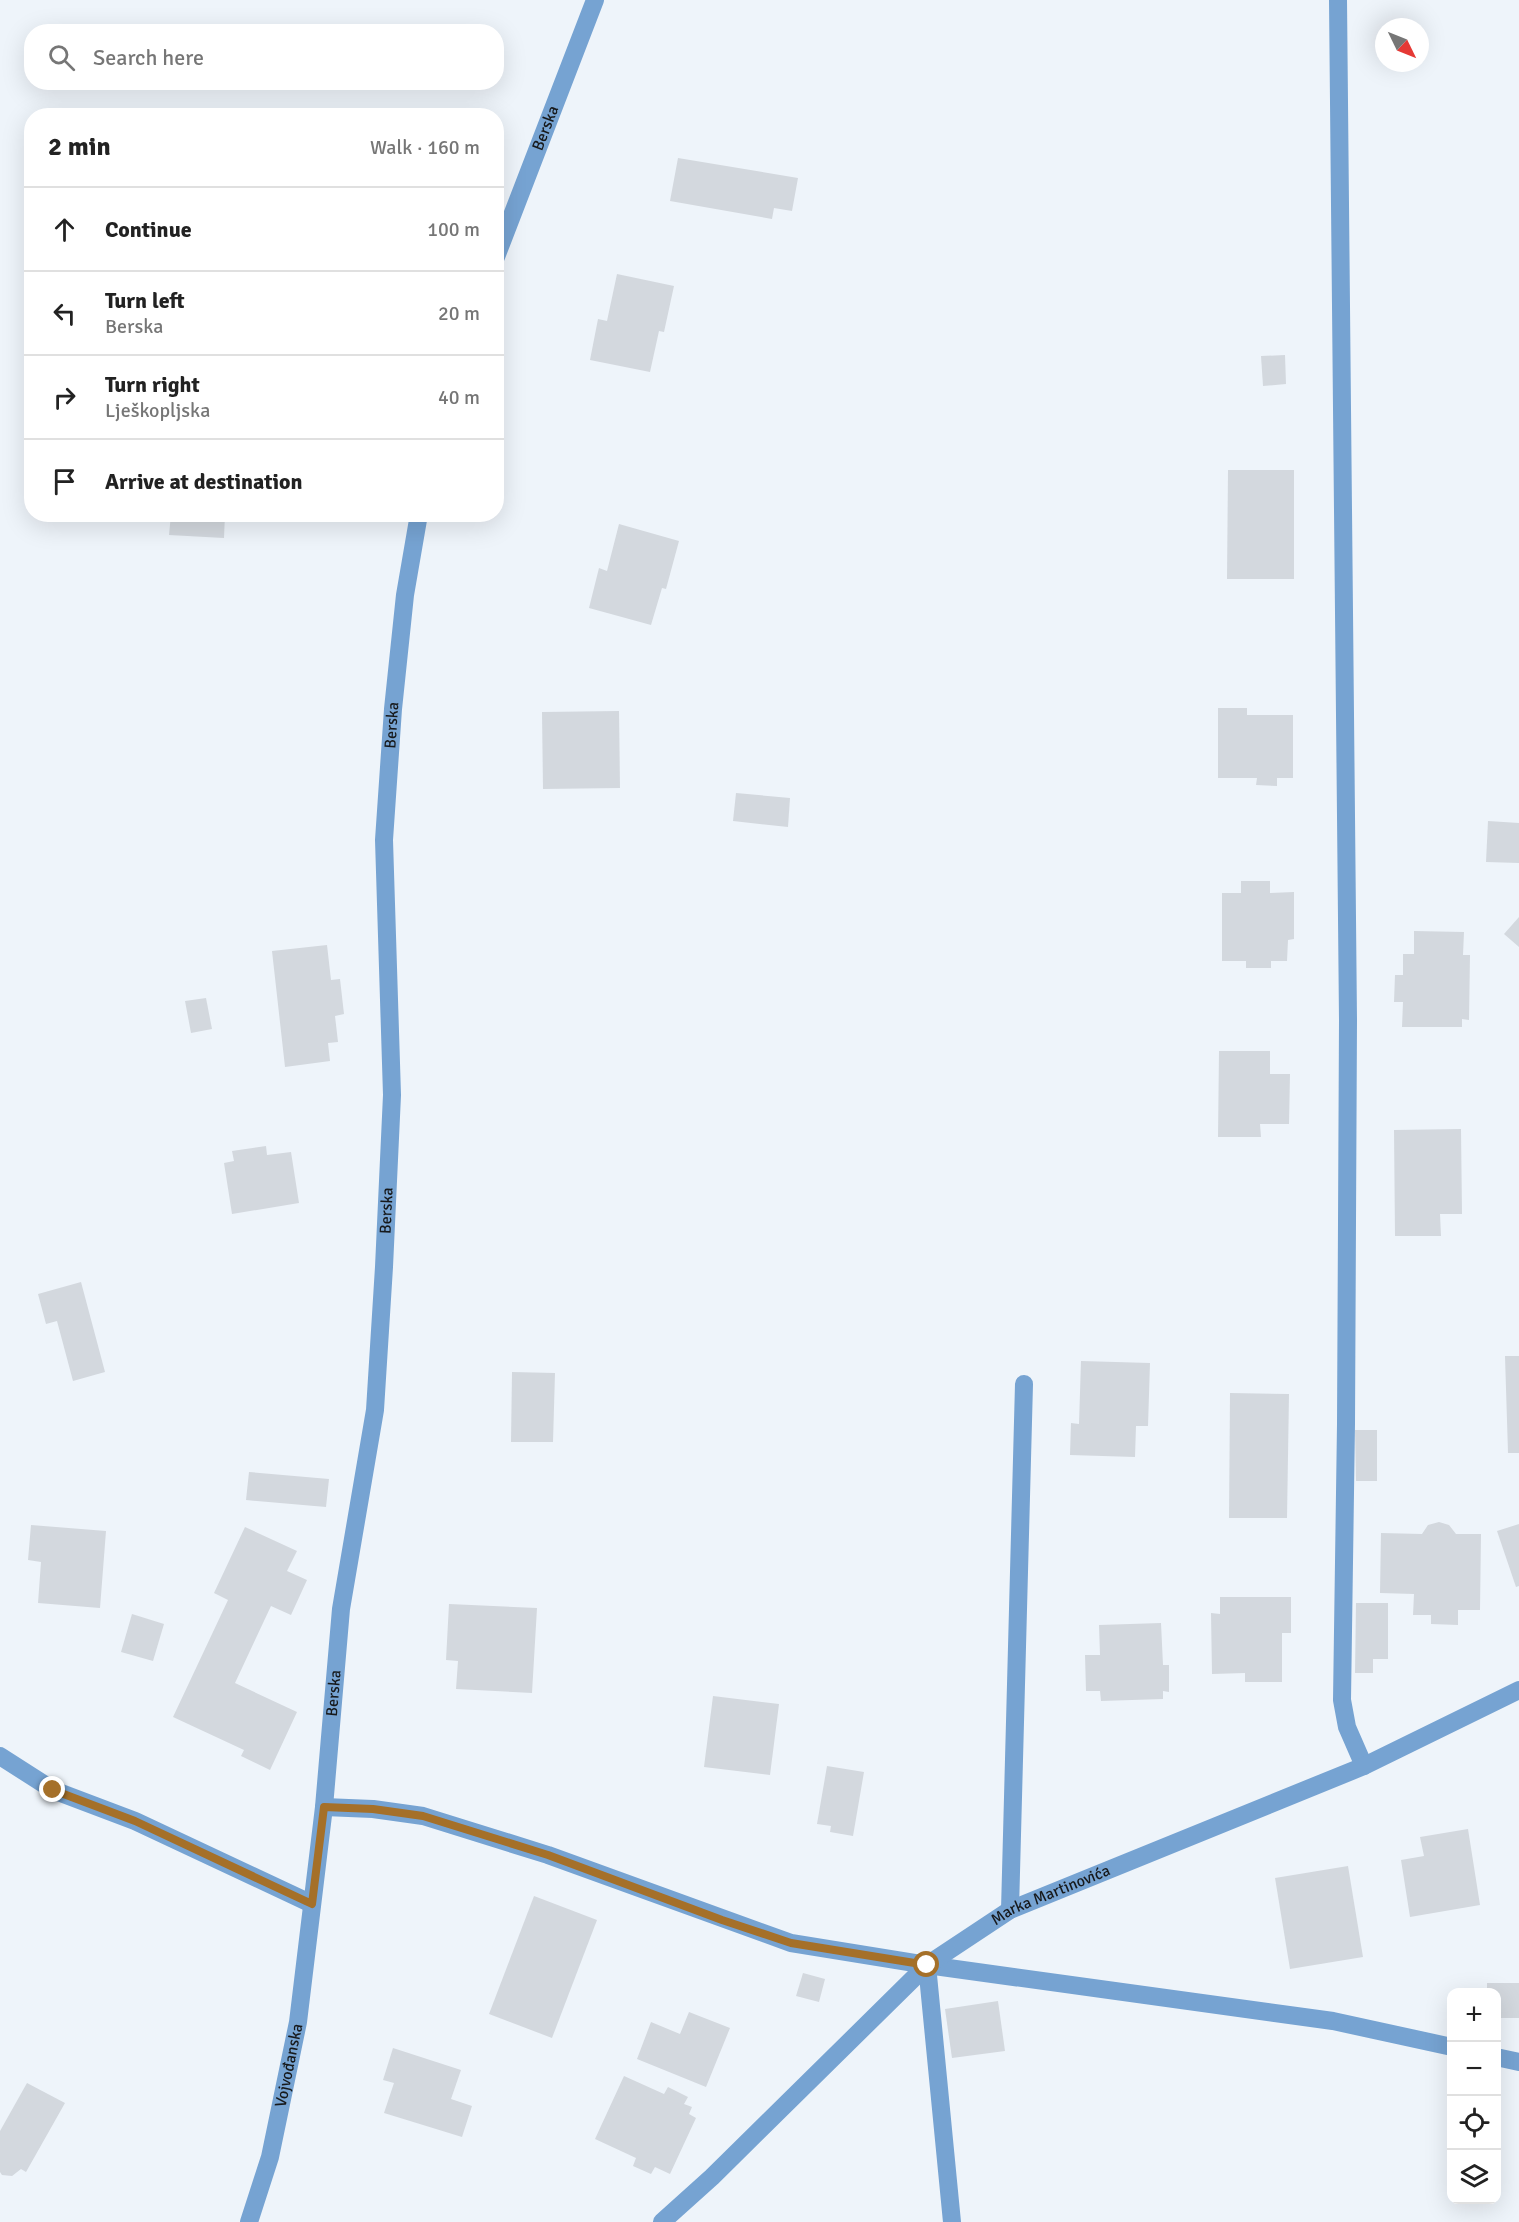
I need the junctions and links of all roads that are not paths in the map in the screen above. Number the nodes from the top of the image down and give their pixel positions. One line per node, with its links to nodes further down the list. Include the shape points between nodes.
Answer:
1 (595, 0): 3 (street, Berska)
2 (1338, 0): 8 (street, via 1348,1020 1342,1700 1347,1727)
3 (504, 236)
4 (418, 522): 9 (street, Berska, via 405,595 384,840 392,1095 375,1410 341,1610)
5 (1024, 1384): 11 (street)
6 (1519, 1690): 8 (street, Marka Martinovića)
7 (0, 1756): 10 (street, via 53,1790 135,1821)
8 (1364, 1766): 11 (street, Marka Martinovića)
9 (324, 1807): 10 (street, Berska); 12 (street, via 423,1816 548,1855 791,1943)
10 (312, 1904): 16 (street, Vojvođanska, via 298,2022 270,2157)
11 (1010, 1910): 12 (street, Marka Martinovića)
12 (927, 1965): 13 (street, via 1333,2021); 17 (street, Marka Martinovića); 18 (street)
13 (1447, 2046)
14 (1501, 2058): 15 (street)
15 (1519, 2062)
16 (249, 2222)
17 (662, 2222)
18 (952, 2222)

